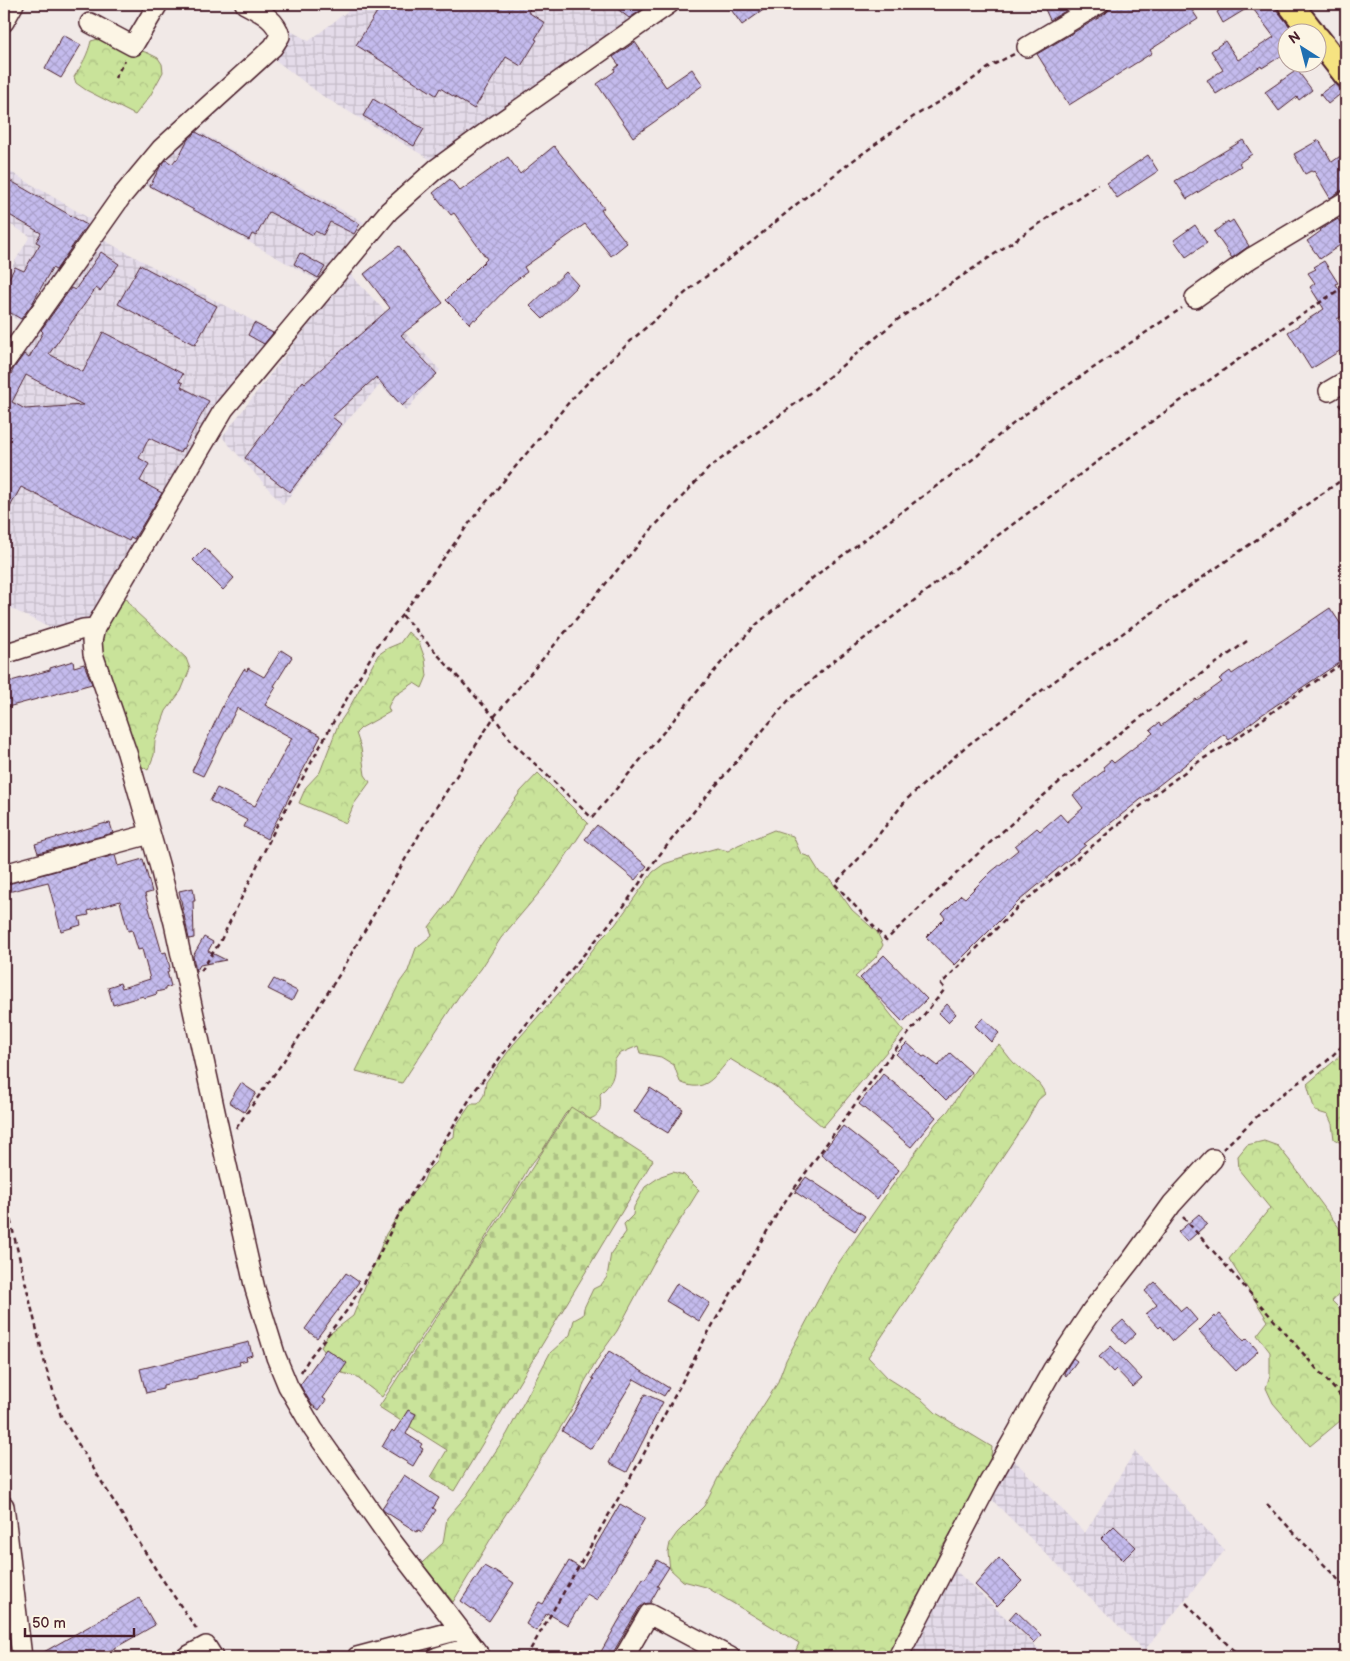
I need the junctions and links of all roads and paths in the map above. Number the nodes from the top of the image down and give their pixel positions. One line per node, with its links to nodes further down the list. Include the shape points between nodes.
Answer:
1 (14, 4): 7 (street)
2 (158, 4): 10 (street)
3 (245, 4): 19 (street, via 278,26 280,36 273,47 160,149 121,197)
4 (669, 4): 24 (street, via 444,164 389,211 224,410)
5 (1100, 4): 11 (street)
6 (1290, 4): 8 (main road)
7 (4, 22)
8 (1304, 22)
9 (90, 23): 10 (street)
10 (134, 46): 14 (path)
11 (1027, 47): 23 (path, via 991,66 851,162 691,288 634,338 581,389 537,439 473,518)
12 (1328, 52): 13 (main road)
13 (1346, 75)
14 (115, 78)
15 (1098, 184): 28 (path, via 897,320 807,395 709,468 650,531)
16 (1346, 202): 18 (street, via 1251,258)
17 (1340, 289): 37 (path, via 1284,326 989,542 831,663 788,701 695,810 624,906 476,1089 399,1214 348,1309)
18 (1195, 298): 28 (path, via 1024,415 977,456 815,576 757,624 592,818 512,743)
19 (4, 363)
20 (1346, 381): 21 (street)
21 (1329, 391)
22 (1346, 477): 25 (path, via 964,748 907,799 835,884 886,940 1056,784)
23 (402, 615): 28 (path); 31 (path, via 379,643 335,719 276,826 220,942)
24 (95, 628): 26 (street); 29 (street, via 93,654)
25 (1247, 641)
26 (4, 654)
27 (1346, 661): 51 (path, via 1159,791 1018,907 942,984 945,989 886,1061 781,1206)
28 (494, 716): 33 (path, via 423,828 341,972)
29 (150, 834): 30 (street); 31 (street)
30 (4, 874)
31 (188, 988): 33 (street)
32 (1346, 1042): 34 (path, via 1326,1062 1273,1101)
33 (223, 1148): 43 (street, via 255,1289 288,1386 313,1429)
34 (1213, 1159): 36 (street)
35 (4, 1194): 44 (path, via 46,1368 61,1416)
36 (1172, 1204): 38 (path); 54 (street, via 1053,1368)
37 (310, 1357)
38 (1346, 1402)
39 (1267, 1504): 41 (path)
40 (4, 1506): 45 (street)
41 (1346, 1588)
42 (1186, 1603): 55 (path)
43 (459, 1630): 47 (street); 50 (street)
44 (209, 1651): 46 (street)
45 (22, 1657)
46 (186, 1657)
47 (357, 1657)
48 (437, 1657): 49 (street, via 457,1652)
49 (461, 1657)
50 (481, 1657)
51 (526, 1657)
52 (624, 1657): 53 (street, via 649,1614)
53 (730, 1657)
54 (898, 1657)
55 (1240, 1657)

